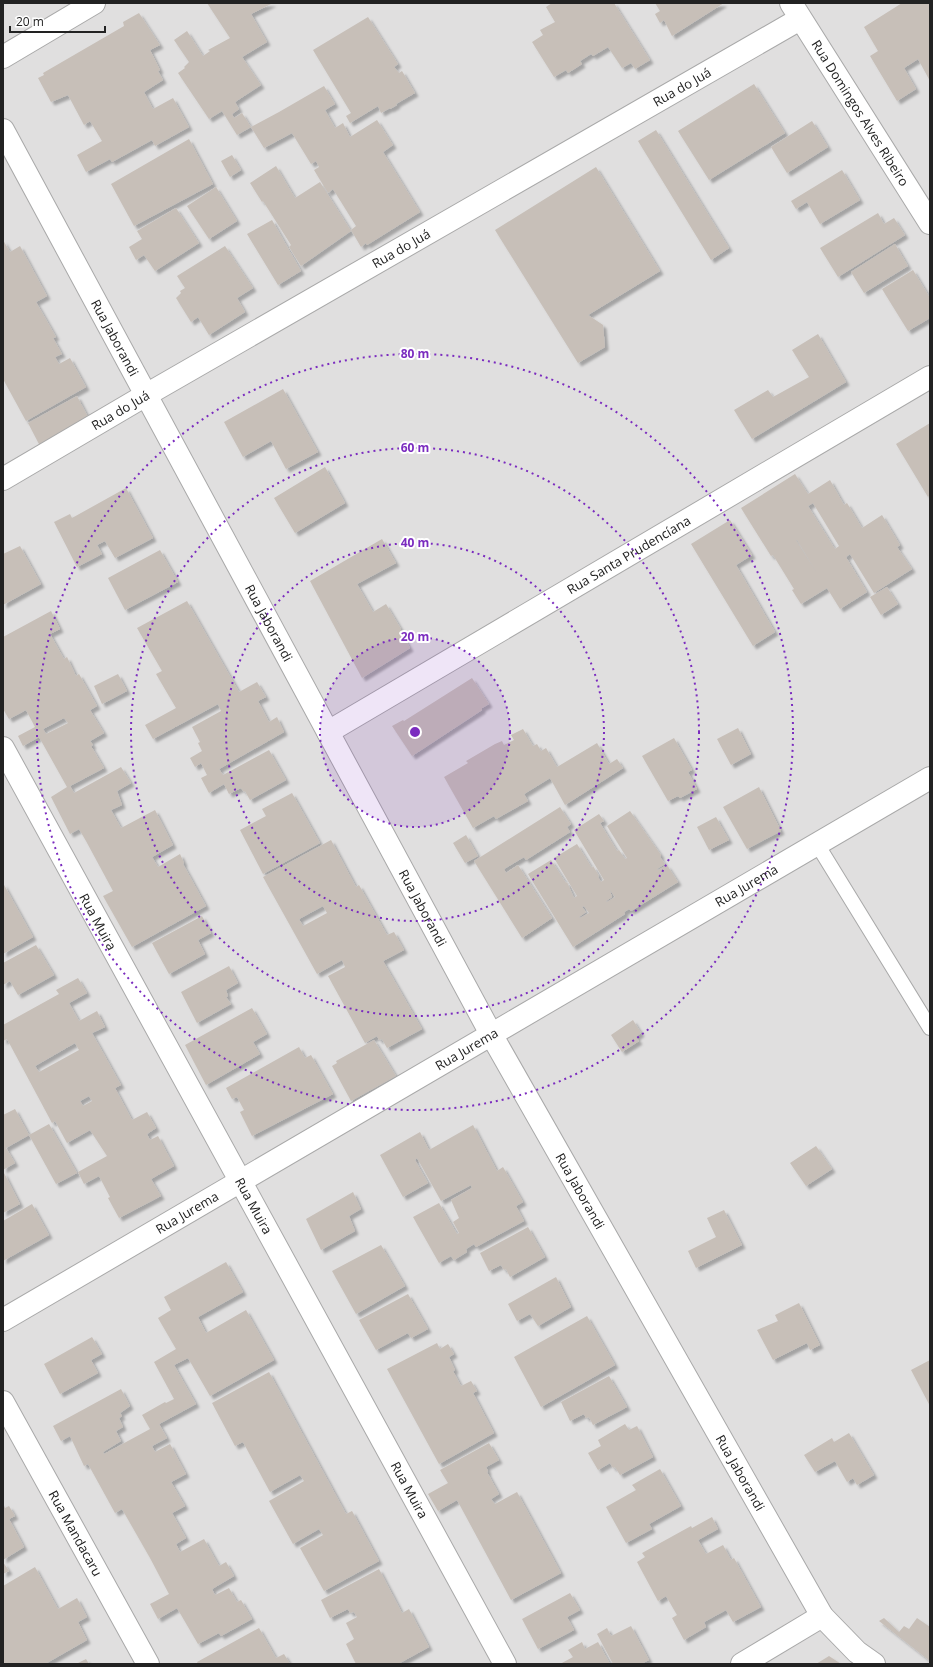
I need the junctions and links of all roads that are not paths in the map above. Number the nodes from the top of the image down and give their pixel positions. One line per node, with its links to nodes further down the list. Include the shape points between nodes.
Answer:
1 (94, 3): 3 (street)
2 (795, 11): 5 (street, Rua Domingos Alves Ribeiro); 7 (street, Rua do Juá)
3 (3, 57)
4 (3, 130): 7 (street, Rua Jaborandi)
5 (930, 223)
6 (930, 377): 9 (street, Rua Santa Prudencíana)
7 (146, 395): 8 (street, Rua do Juá); 9 (street, Rua Jaborandi)
8 (3, 479)
9 (328, 732): 14 (street, Rua Jaborandi)
10 (3, 748): 15 (street, Rua Muira)
11 (930, 778): 12 (street, Rua Jurema)
12 (817, 844): 13 (lane); 14 (street, Rua Jurema)
13 (930, 1028)
14 (491, 1034): 15 (street, Rua Jurema); 18 (street, Rua Jaborandi)
15 (240, 1181): 16 (street, Rua Jurema); 20 (street, Rua Muira)
16 (3, 1320)
17 (3, 1402): 19 (street, Rua Mandacaru)
18 (822, 1616): 21 (street); 22 (street, Rua Jaborandi, via 857,1652)
19 (148, 1664)
20 (505, 1664)
21 (742, 1664)
22 (874, 1664)

